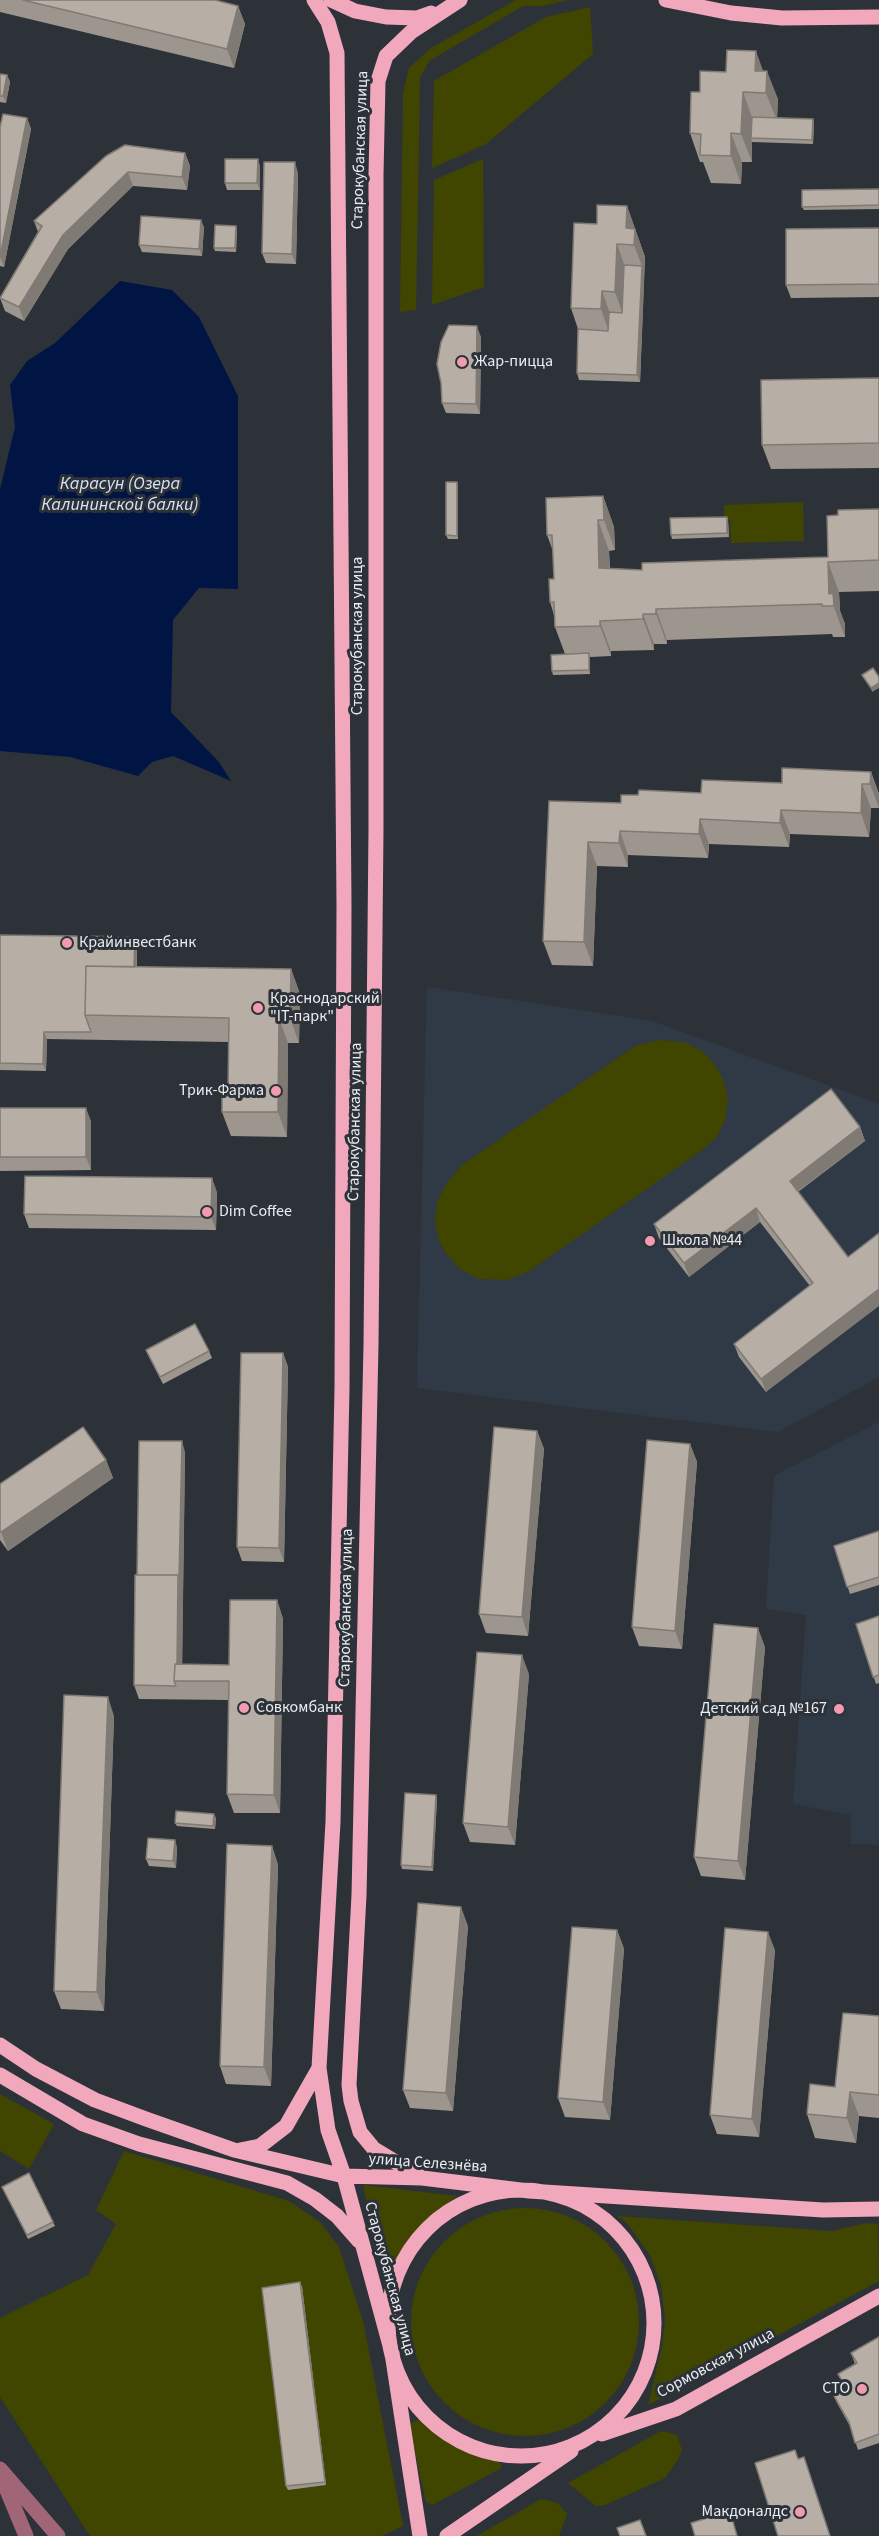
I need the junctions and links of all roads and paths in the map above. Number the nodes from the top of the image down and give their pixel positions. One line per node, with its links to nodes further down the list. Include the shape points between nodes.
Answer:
1 (314, 0): 7 (main road, Старокубанская улица, via 328,22 337,53 344,905 342,1388 333,1822)
2 (331, 0): 3 (main road, via 363,13 401,19 426,15)
3 (459, 0): 11 (main road, Старокубанская улица, via 411,32 386,56 378,81 376,175 371,1346 359,1895 349,2085 360,2132 374,2150)
4 (666, 0): 5 (main road, via 730,13 782,18)
5 (879, 16)
6 (0, 2045): 9 (main road, улица Селезнёва, via 95,2100)
7 (319, 2068): 9 (main road, Старокубанская улица, via 286,2126 260,2146); 10 (main road, Старокубанская улица, via 328,2130)
8 (0, 2075): 14 (main road, via 83,2124 139,2144 287,2183 337,2216)
9 (234, 2150): 10 (main road, улица Селезнёва)
10 (344, 2176): 11 (main road, улица Селезнёва); 14 (main road, Старокубанская улица)
11 (422, 2178): 12 (main road, улица Селезнёва)
12 (529, 2191): 13 (main road, улица Селезнёва, via 823,2210); 16 (main road, via 506,2192 468,2202 435,2223 417,2241 400,2269 390,2300); 17 (main road, via 570,2200 604,2219 630,2247 651,2295 654,2334 645,2372 617,2415)
13 (879, 2209)
14 (361, 2243): 16 (main road, Старокубанская улица)
15 (879, 2296): 17 (main road, Сормовская улица, via 676,2409)
16 (392, 2353): 17 (main road, via 402,2383 420,2410 439,2428 467,2444 498,2454 524,2456 556,2451); 20 (main road, Старокубанская улица)
17 (586, 2439): 23 (main road, Сормовская улица)
18 (0, 2469): 22 (street)
19 (0, 2474): 21 (street)
20 (415, 2534)
21 (26, 2536)
22 (58, 2536)
23 (447, 2536)

